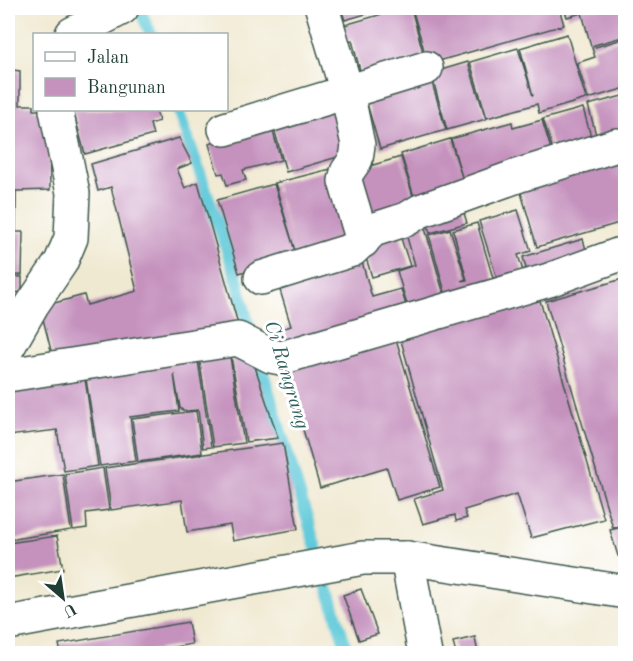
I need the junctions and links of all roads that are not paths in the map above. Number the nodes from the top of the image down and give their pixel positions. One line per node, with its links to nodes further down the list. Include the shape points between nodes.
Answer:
1 (121, 8): 3 (street)
2 (322, 8): 5 (street)
3 (74, 33)
4 (426, 68): 5 (street)
5 (347, 92): 7 (street); 9 (street, via 358,145 345,181)
6 (56, 111): 12 (street, via 73,194 71,238 61,262)
7 (225, 129)
8 (626, 147): 9 (street, via 617,145 510,178 373,230)
9 (363, 241): 11 (street, via 352,250)
10 (626, 252): 13 (street, via 549,280 281,358 238,339)
11 (261, 278)
12 (8, 347)
13 (8, 375)
14 (407, 558): 15 (street); 16 (street, via 350,560 294,569); 17 (street)
15 (626, 592)
16 (8, 623)
17 (425, 654)

